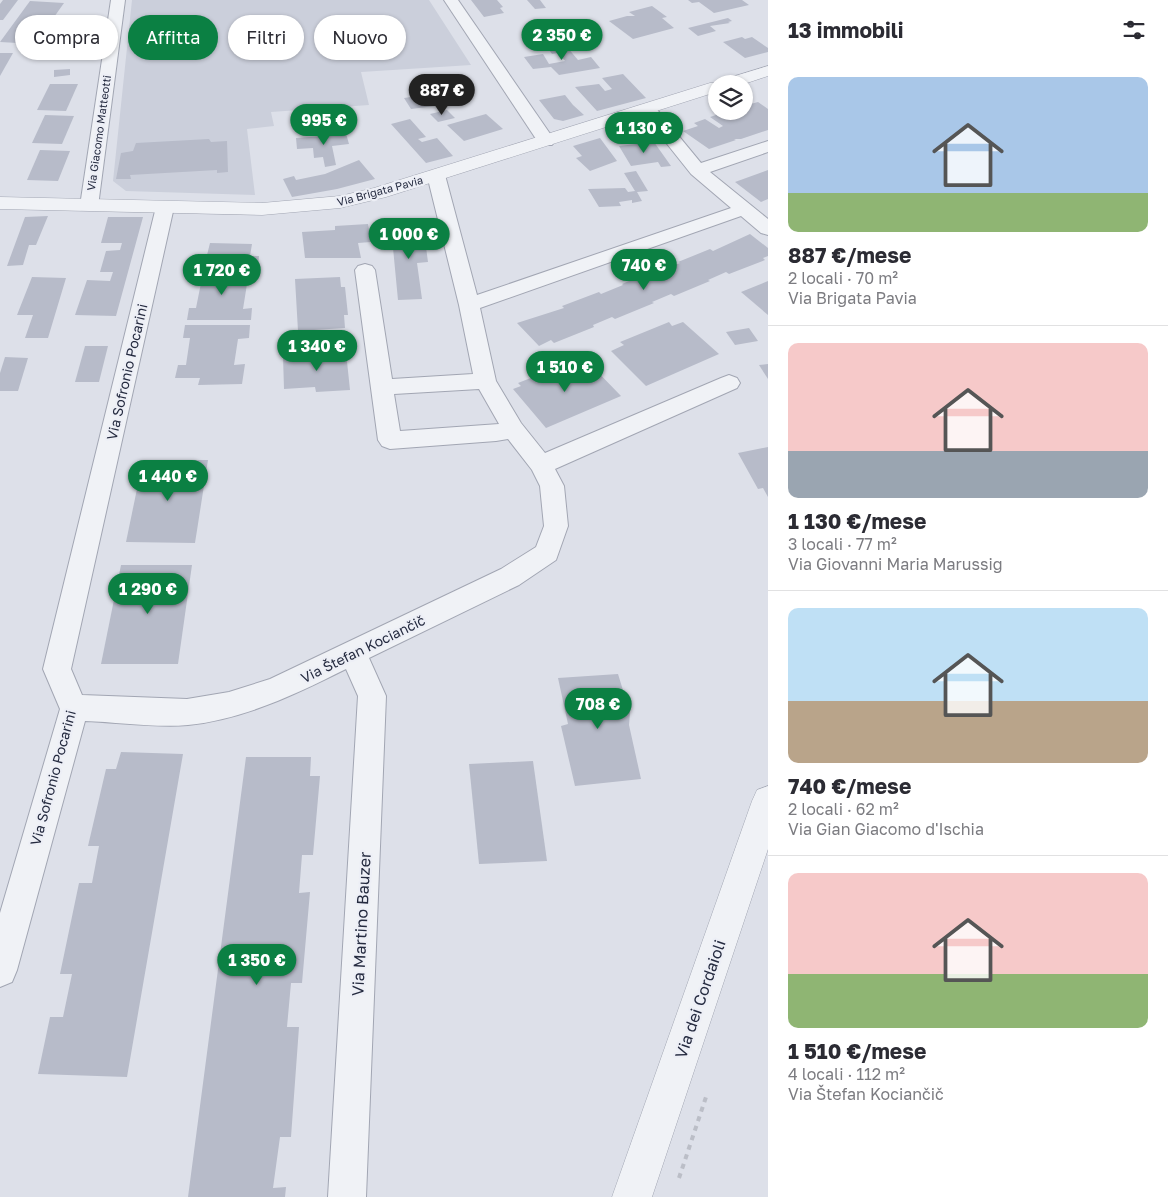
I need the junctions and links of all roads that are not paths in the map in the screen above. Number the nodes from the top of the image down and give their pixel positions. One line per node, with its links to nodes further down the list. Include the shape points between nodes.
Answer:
1 (118, 0): 12 (street, Via Giacomo Matteotti)
2 (451, 0): 7 (street)
3 (768, 70): 4 (street)
4 (753, 75)
5 (708, 91): 6 (street, Via Brigata Pavia)
6 (648, 110): 7 (street, Via Brigata Pavia); 9 (street)
7 (546, 141): 10 (street, Via Brigata Pavia)
8 (768, 146): 9 (street)
9 (696, 170): 14 (street)
10 (436, 175): 13 (street, Via Brigata Pavia, via 379,193 304,207 262,210); 17 (street, Via Štefan Kociančič)
11 (0, 204): 12 (street, Via Brigata Pavia)
12 (88, 206): 13 (street, Via Brigata Pavia)
13 (165, 207): 24 (street, Via Sofronio Pocarini, via 57,669)
14 (742, 210): 15 (street); 17 (street)
15 (768, 229)
16 (365, 270): 20 (street)
17 (469, 305): 18 (street, Via Štefan Kociančič)
18 (485, 381): 20 (street); 21 (street, Via Štefan Kociančič)
19 (729, 383): 22 (street)
20 (382, 387): 21 (street, via 390,440)
21 (513, 429): 22 (street, Via Štefan Kociančič)
22 (541, 465): 23 (street, Via Štefan Kociančič, via 552,486 556,526 547,553 510,577)
23 (353, 654): 24 (street, Via Štefan Kociančič, via 276,690 229,705 187,712); 27 (street, Via Martino Bauzer, via 372,696)
24 (74, 708): 26 (street, Via Sofronio Pocarini)
25 (768, 801): 28 (street, Via dei Cordaioli)
26 (0, 970)
27 (348, 1197)
28 (632, 1197)

